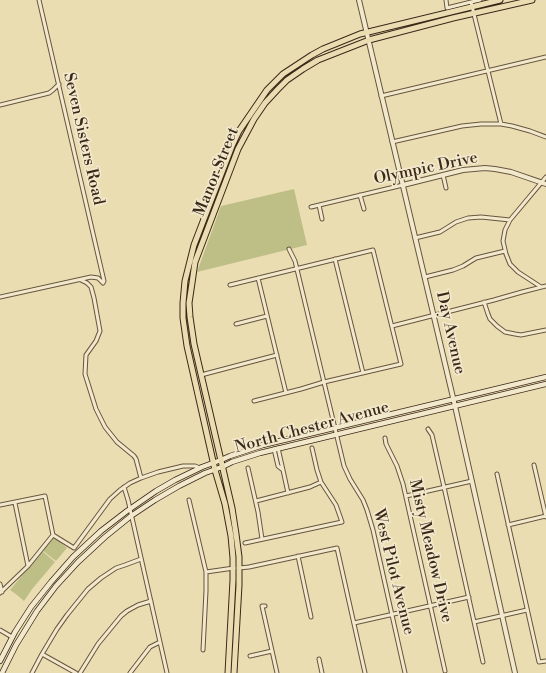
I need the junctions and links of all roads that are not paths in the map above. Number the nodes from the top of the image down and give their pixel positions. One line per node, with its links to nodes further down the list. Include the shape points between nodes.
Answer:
1 (39, 0): 13 (street, Seven Sisters Road)
2 (359, 0): 9 (street, Day Avenue)
3 (446, 0): 7 (street, via 448,8)
4 (480, 0): 7 (street)
5 (500, 0): 7 (main road, Manor Street)
6 (532, 0): 8 (main road, Manor Street)
7 (472, 4): 8 (street); 9 (main road, Manor Street)
8 (474, 14): 10 (main road, Manor Street); 12 (street)
9 (367, 33): 10 (street, Day Avenue); 67 (main road, Manor Street, via 306,58 283,74 267,90 239,131 194,245 185,282 183,318)
10 (369, 40): 14 (street, Day Avenue); 50 (main road, Manor Street, via 318,60 287,80 254,119 238,149 195,262 190,317)
11 (546, 56): 12 (street)
12 (487, 71): 14 (street); 16 (street)
13 (58, 84): 15 (street, via 48,93); 37 (street, Seven Sisters Road, via 104,281 103,283 94,277)
14 (381, 96): 18 (street, Day Avenue)
15 (0, 104)
16 (501, 124): 17 (street); 18 (street, via 462,126)
17 (546, 137)
18 (392, 142): 22 (street, Day Avenue)
19 (443, 175): 21 (street, Olympic Drive, via 469,169 495,168); 22 (street, Olympic Drive); 23 (street)
20 (546, 177): 21 (street)
21 (544, 183): 29 (street)
22 (403, 185): 24 (street, Olympic Drive); 30 (street, Day Avenue)
23 (446, 188)
24 (360, 195): 25 (street, Olympic Drive); 27 (street)
25 (319, 205): 26 (street, Olympic Drive); 28 (street)
26 (311, 207)
27 (364, 209)
28 (322, 218)
29 (510, 220): 30 (street, via 468,218 440,232); 32 (street, via 504,236)
30 (416, 238): 35 (street, Day Avenue)
31 (289, 249): 34 (street, West Pilot Avenue)
32 (505, 251): 35 (street); 40 (street, via 514,268)
33 (335, 259): 34 (street); 46 (street, via 373,250); 49 (street)
34 (296, 268): 36 (street); 53 (street, West Pilot Avenue)
35 (425, 277): 43 (street, Day Avenue)
36 (258, 278): 38 (street); 44 (street)
37 (81, 280): 41 (street); 74 (street, via 91,287 100,331 86,355 85,373 96,409 105,427 117,442 134,456)
38 (230, 285)
39 (546, 286): 40 (street)
40 (541, 287): 42 (street)
41 (0, 297)
42 (484, 302): 43 (street); 47 (street, via 490,319 505,332 521,335)
43 (434, 315): 46 (street); 57 (street, Day Avenue)
44 (267, 316): 45 (street); 48 (street)
45 (236, 324)
46 (392, 326): 49 (street, via 401,364)
47 (546, 330)
48 (277, 355): 50 (street); 56 (street)
49 (362, 373): 53 (street)
50 (201, 375): 66 (main road, Manor Street)
51 (546, 377): 52 (main road, North Chester Avenue)
52 (540, 378): 55 (main road, via 540,382); 57 (main road, North Chester Avenue)
53 (324, 382): 56 (street); 60 (street, West Pilot Avenue)
54 (546, 384): 55 (main road, North Chester Avenue)
55 (526, 389): 59 (main road, North Chester Avenue)
56 (286, 393): 58 (street)
57 (454, 399): 59 (street, Day Avenue); 60 (main road, North Chester Avenue)
58 (254, 401)
59 (455, 406): 62 (main road, North Chester Avenue); 75 (street, Day Avenue)
60 (334, 427): 62 (street, West Pilot Avenue); 66 (main road, North Chester Avenue, via 258,446)
61 (428, 429): 78 (street, via 432,435)
62 (336, 434): 64 (main road, North Chester Avenue); 105 (street, West Pilot Avenue, via 344,466 363,500 370,520)
63 (385, 438): 80 (street, Misty Meadow Drive)
64 (276, 448): 69 (main road, North Chester Avenue); 79 (street, via 278,466 283,470)
65 (312, 448): 76 (street)
66 (221, 460): 67 (main road, North Chester Avenue); 69 (main road, Manor Street)
67 (214, 463): 70 (main road, North Chester Avenue); 72 (main road, Manor Street)
68 (534, 465): 87 (street)
69 (222, 467): 72 (main road, North Chester Avenue); 96 (main road, Manor Street, via 234,516)
70 (201, 468): 74 (street, via 184,466); 85 (main road, North Chester Avenue, via 156,491)
71 (248, 468): 82 (street)
72 (215, 470): 86 (main road, North Chester Avenue, via 179,486); 95 (main road, Manor Street, via 228,520)
73 (497, 474): 88 (street)
74 (141, 478): 77 (street)
75 (472, 481): 78 (street); 107 (street, Day Avenue)
76 (321, 482): 79 (street); 90 (street, via 336,505 342,522)
77 (124, 487): 85 (street); 89 (street, via 110,499 74,548)
78 (444, 487): 80 (street); 100 (street)
79 (288, 493): 82 (street)
80 (406, 496): 103 (street, Misty Meadow Drive)
81 (189, 500): 97 (street)
82 (256, 501): 90 (street)
83 (15, 503): 84 (street); 89 (street, via 45,496); 94 (street)
84 (0, 505)
85 (130, 509): 86 (street); 106 (main road, North Chester Avenue, via 73,557)
86 (131, 516): 93 (street); 111 (main road, North Chester Avenue, via 78,562 48,596)
87 (546, 516): 88 (street)
88 (508, 525): 104 (street)
89 (54, 535): 94 (street)
90 (262, 540): 91 (street)
91 (245, 543)
92 (298, 556): 96 (street); 108 (street); 110 (street, via 337,548)
93 (141, 559): 101 (street); 117 (street, via 112,571 88,589 64,619)
94 (28, 566): 99 (street)
95 (233, 568): 96 (street); 97 (street); 130 (main road, Manor Street)
96 (239, 568): 131 (main road, Manor Street)
97 (206, 572): 115 (street)
98 (0, 584): 99 (street)
99 (1, 592)
100 (468, 597): 103 (street); 109 (street)
101 (151, 601): 114 (street); 127 (street, via 138,605 121,616 98,644)
102 (265, 606): 116 (street, via 262,606)
103 (430, 606): 105 (street); 123 (street, Misty Meadow Drive)
104 (527, 610): 107 (street); 121 (street, via 539,662)
105 (392, 614): 110 (street); 135 (street, West Pilot Avenue)
106 (26, 615): 111 (main road); 113 (main road, North Chester Avenue)
107 (502, 616): 109 (street); 136 (street, Day Avenue)
108 (311, 617)
109 (474, 622): 122 (street)
110 (354, 623): 134 (street)
111 (26, 628): 124 (main road, North Chester Avenue)
112 (0, 630): 113 (street)
113 (12, 637): 120 (main road, North Chester Avenue)
114 (160, 642): 128 (street, via 150,647); 129 (street)
115 (203, 650)
116 (272, 651): 118 (street); 132 (street)
117 (42, 654): 125 (street); 126 (street)
118 (250, 656)
119 (319, 659): 133 (street)
120 (0, 661)
121 (546, 661)
122 (483, 662)
123 (445, 671)
124 (2, 673)
125 (32, 673)
126 (76, 673)
127 (80, 673)
128 (130, 673)
129 (167, 673)
130 (228, 673)
131 (234, 673)
132 (277, 673)
133 (322, 673)
134 (365, 673)
135 (405, 673)
136 (515, 673)

